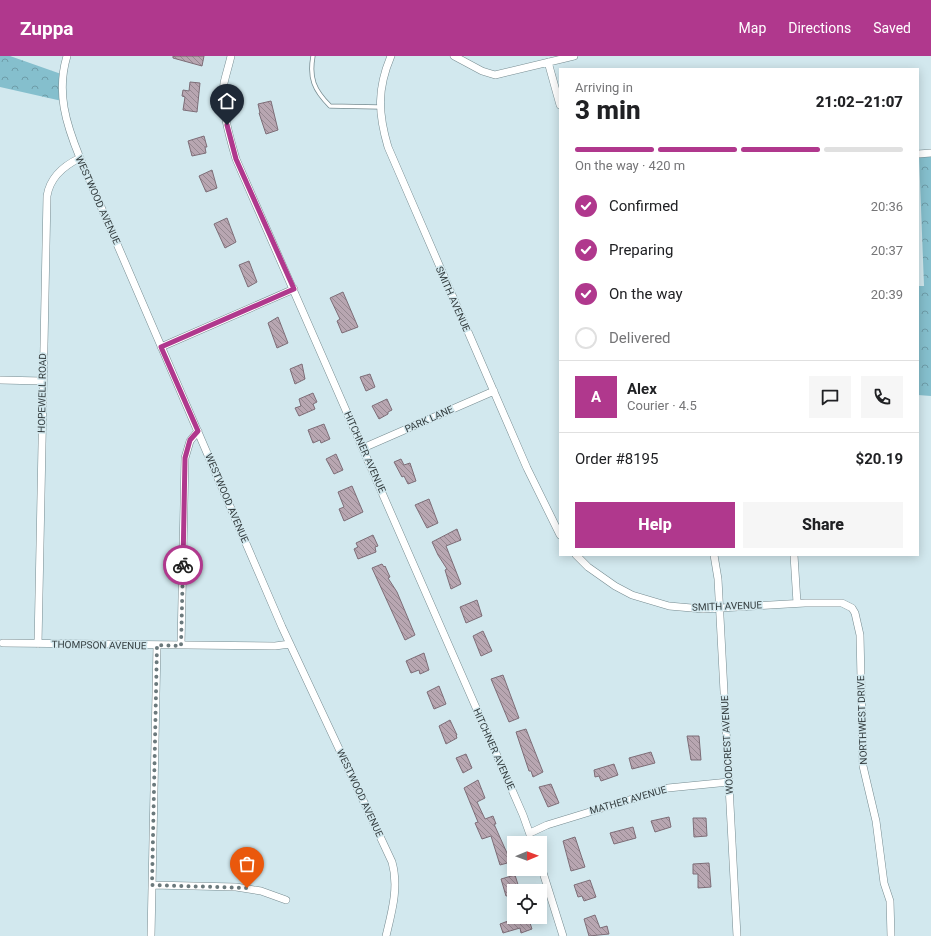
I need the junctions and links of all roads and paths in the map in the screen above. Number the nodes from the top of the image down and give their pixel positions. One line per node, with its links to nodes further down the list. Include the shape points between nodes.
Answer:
1 (67, 56): 12 (street, WESTWOOD AVENUE, via 62,81 62,103)
2 (231, 56): 13 (street, HITCHNER AVENUE, via 224,84 229,136 236,159)
3 (313, 56): 9 (lane, via 310,71 315,86 330,106)
4 (391, 56): 9 (street, SMITH AVENUE, via 382,83)
5 (454, 56): 7 (street, via 495,75)
6 (574, 56): 7 (street)
7 (548, 62): 8 (street)
8 (559, 101)
9 (379, 107): 17 (street, SMITH AVENUE, via 382,128 397,171)
10 (931, 153): 11 (street)
11 (919, 154)
12 (80, 158): 14 (street, WESTWOOD AVENUE); 16 (street, HOPEWELL ROAD, via 58,173 47,192)
13 (294, 289): 14 (street); 19 (street, HITCHNER AVENUE)
14 (161, 347): 18 (street, WESTWOOD AVENUE)
15 (0, 380): 16 (street)
16 (42, 381): 27 (street, HOPEWELL ROAD)
17 (494, 391): 19 (street, PARK LANE); 20 (street, SMITH AVENUE, via 527,468)
18 (198, 431): 28 (street, WESTWOOD AVENUE); 30 (street, via 190,440 185,458)
19 (363, 448): 32 (street, HITCHNER AVENUE)
20 (559, 533)
21 (577, 556): 25 (street, SMITH AVENUE, via 602,578 632,595 669,606)
22 (714, 556): 25 (street, WOODCREST AVENUE)
23 (794, 556): 24 (street)
24 (797, 603): 25 (street, SMITH AVENUE); 41 (street, NORTHWEST DRIVE, via 842,603 849,605 855,613 860,635 863,766 876,821 884,883 890,901)
25 (720, 608): 31 (street, WOODCREST AVENUE)
26 (3, 643): 27 (street, THOMPSON AVENUE)
27 (38, 644): 29 (street, THOMPSON AVENUE)
28 (290, 644): 30 (street, THOMPSON AVENUE); 38 (street, WESTWOOD AVENUE, via 392,862 395,889)
29 (157, 645): 30 (street, THOMPSON AVENUE); 35 (street)
30 (181, 646)
31 (729, 782): 32 (street, MATHER AVENUE, via 660,790 547,825); 40 (street, WOODCREST AVENUE)
32 (530, 833): 33 (street, HITCHNER AVENUE)
33 (531, 836)
34 (544, 876): 39 (street)
35 (152, 885): 36 (street, via 241,888 261,891); 37 (street)
36 (286, 900)
37 (151, 936)
38 (386, 936)
39 (563, 936)
40 (737, 936)
41 (891, 936)

